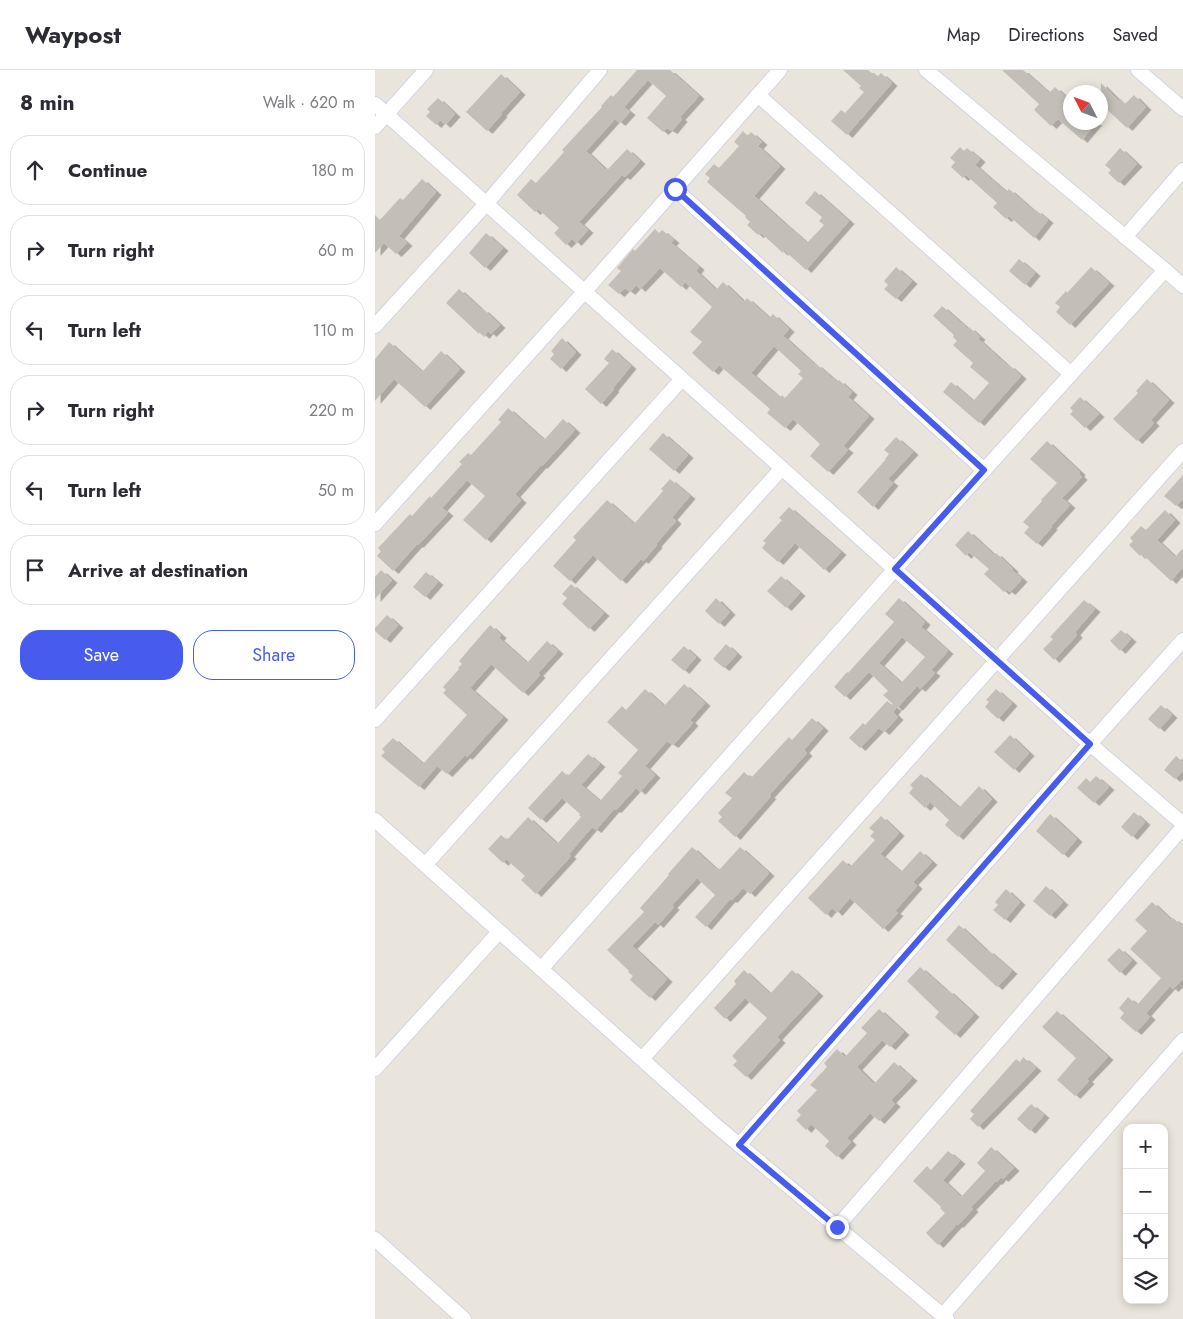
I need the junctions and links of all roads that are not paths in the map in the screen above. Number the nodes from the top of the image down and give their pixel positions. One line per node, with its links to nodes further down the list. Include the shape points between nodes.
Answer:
1 (426, 70): 9 (street)
2 (600, 70): 13 (street)
3 (780, 70): 6 (street)
4 (926, 70): 14 (street)
5 (1138, 70): 8 (street)
6 (758, 95): 12 (street); 19 (street)
7 (375, 104): 9 (street)
8 (1183, 109)
9 (386, 114): 10 (street); 13 (street)
10 (375, 127)
11 (1183, 170): 14 (street)
12 (675, 189): 17 (street); 23 (street)
13 (486, 204): 17 (street); 18 (street)
14 (1125, 237): 15 (street)
15 (1165, 270): 16 (street); 19 (street)
16 (1183, 286)
17 (585, 292): 20 (street); 24 (street)
18 (375, 326)
19 (1071, 374): 23 (street)
20 (682, 379): 22 (street); 28 (street)
21 (1183, 451): 27 (street)
22 (782, 468): 25 (street); 32 (street)
23 (984, 470): 25 (street)
24 (375, 524)
25 (895, 569): 27 (street); 34 (street)
26 (1183, 640): 29 (street)
27 (997, 660): 29 (street); 36 (street)
28 (375, 720)
29 (1090, 744): 31 (street); 38 (street)
30 (375, 820): 32 (street)
31 (1183, 825): 39 (street)
32 (425, 865): 33 (street)
33 (499, 932): 34 (street); 37 (street)
34 (541, 969): 36 (street)
35 (1183, 1040): 41 (street)
36 (642, 1059): 38 (street)
37 (375, 1069)
38 (739, 1145): 39 (street)
39 (837, 1227): 41 (street)
40 (375, 1239): 42 (street)
41 (945, 1317)
42 (464, 1319)

